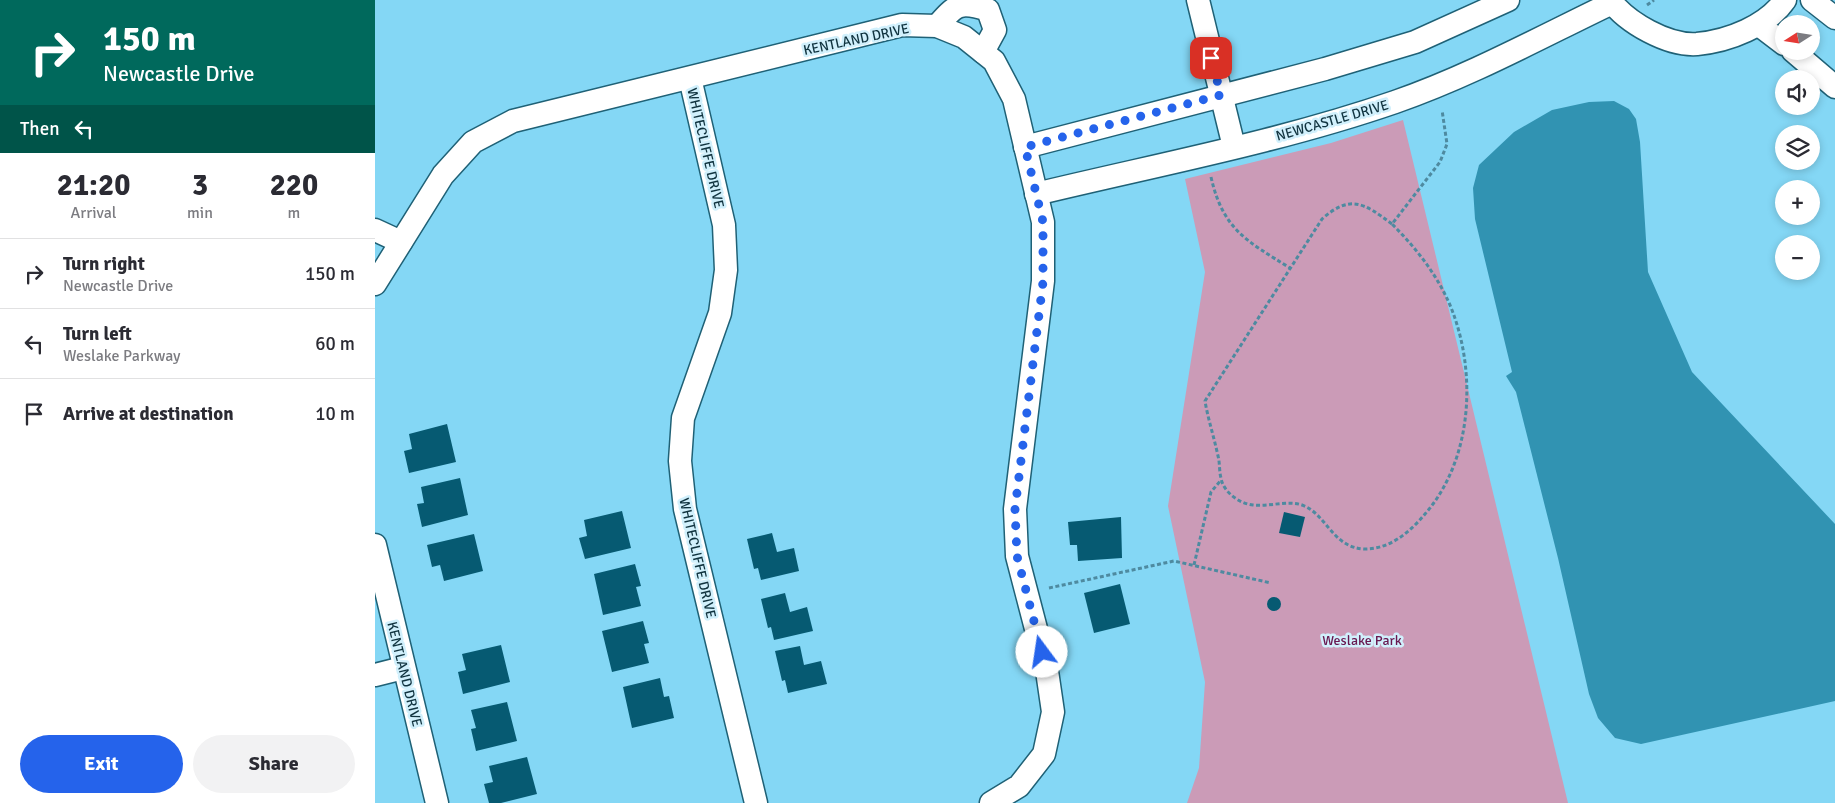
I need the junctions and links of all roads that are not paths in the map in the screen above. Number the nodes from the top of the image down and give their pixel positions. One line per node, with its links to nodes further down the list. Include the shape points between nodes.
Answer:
1 (1198, 0): 14 (street)
2 (1508, 0): 14 (street, via 1415,42)
3 (1785, 0): 7 (street)
4 (1812, 0): 6 (street)
5 (1611, 1): 7 (street, via 1620,12 1657,36 1696,44 1730,37); 15 (street, NEWCASTLE DRIVE, via 1490,63 1397,101 1316,127)
6 (1835, 18)
7 (1759, 25): 9 (street)
8 (937, 26): 10 (street, KENTLAND DRIVE, via 964,37); 10 (street, via 951,9 969,4 988,10 995,30); 12 (street, KENTLAND DRIVE, via 902,26)
9 (1775, 37)
10 (983, 52): 16 (street, KENTLAND DRIVE, via 994,61 1014,99)
11 (1804, 60): 13 (street)
12 (690, 78): 19 (street, KENTLAND DRIVE, via 513,120 473,142 443,175); 25 (street, WHITECLIFFE DRIVE, via 724,225 726,270 720,313 683,418 680,461 685,509)
13 (1835, 87)
14 (1221, 95): 15 (street); 16 (street)
15 (1234, 146): 17 (street, NEWCASTLE DRIVE)
16 (1025, 147): 17 (street, KENTLAND DRIVE)
17 (1036, 194): 26 (street, KENTLAND DRIVE, via 1043,222 1043,282 1015,509 1017,556 1047,671 1053,712 1044,754 1019,786)
18 (375, 230): 19 (street)
19 (401, 242): 20 (street, KENTLAND DRIVE)
20 (375, 284)
21 (375, 545): 22 (street, KENTLAND DRIVE)
22 (403, 668): 23 (street); 24 (street, KENTLAND DRIVE)
23 (375, 675)
24 (437, 803)
25 (756, 803)
26 (991, 803)

